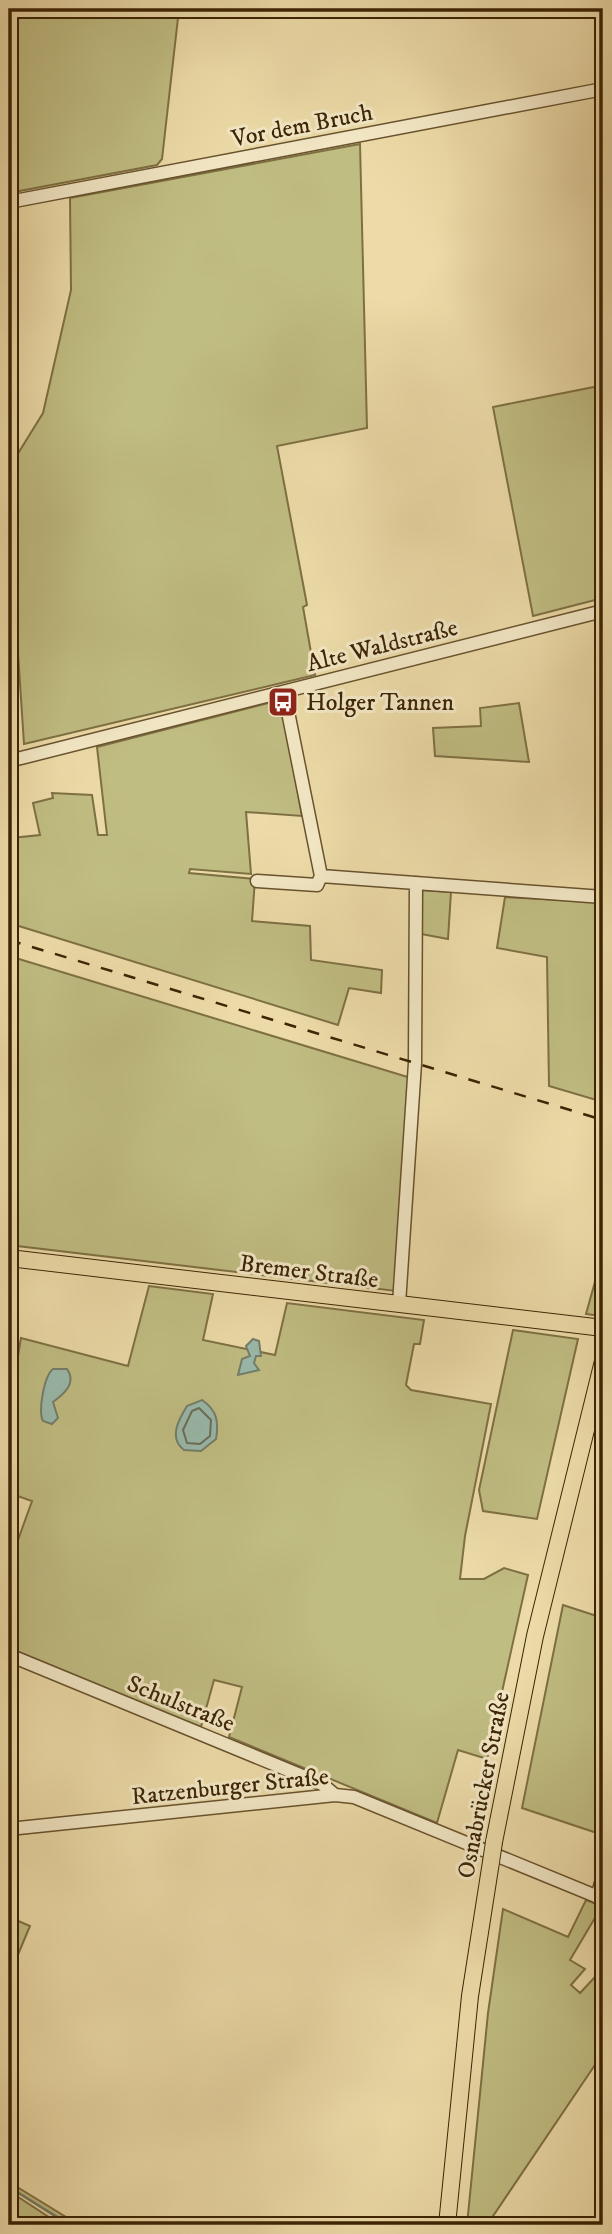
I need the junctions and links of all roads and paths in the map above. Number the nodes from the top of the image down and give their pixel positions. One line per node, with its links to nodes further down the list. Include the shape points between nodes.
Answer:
1 (603, 89): 2 (street, Vor dem Bruch)
2 (9, 202)
3 (603, 611): 4 (street, Alte Waldstraße)
4 (284, 692): 5 (street, Alte Waldstraße); 6 (street)
5 (9, 761)
6 (321, 876): 7 (street, via 317,885); 8 (street)
7 (257, 881)
8 (416, 883): 9 (street); 11 (street, via 415,1063)
9 (603, 897)
10 (9, 1258): 11 (main road, Bremer Straße)
11 (399, 1304): 12 (main road, Bremer Straße)
12 (603, 1328)
13 (603, 1361): 19 (main road, Osnabrücker Straße, bridge, via 536,1636 494,1842 470,1996)
14 (9, 1656): 15 (street, Schulstraße, via 322,1784)
15 (335, 1795): 16 (street, Ratzenburger Straße); 18 (street, Ratzenburger Straße, via 354,1797)
16 (9, 1829)
17 (603, 1876): 18 (street)
18 (600, 1898)
19 (447, 2225)

